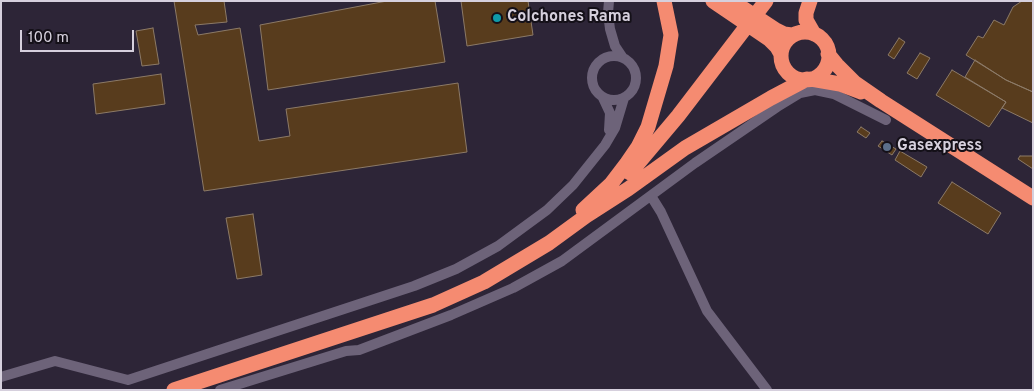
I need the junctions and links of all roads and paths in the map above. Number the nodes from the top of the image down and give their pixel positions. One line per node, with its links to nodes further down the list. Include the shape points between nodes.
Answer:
1 (609, 1): 7 (street)
2 (664, 1): 23 (highway, via 670,35 666,66 648,127 638,147 610,184)
3 (713, 1): 10 (highway, via 769,39)
4 (732, 1): 9 (highway, via 776,30)
5 (766, 1): 22 (highway, via 663,135)
6 (810, 1): 8 (highway, via 806,20)
7 (610, 29): 12 (street); 13 (street)
8 (814, 34): 9 (highway); 11 (highway, via 824,42)
9 (792, 35): 10 (highway, via 782,47)
10 (781, 54): 14 (highway, via 781,61 788,72 800,79)
11 (828, 54): 14 (highway, via 822,72); 17 (highway, via 856,83)
12 (623, 58): 13 (street, via 610,56); 16 (street, via 633,67 636,81)
13 (598, 61): 15 (street, via 592,71 592,83 594,90)
14 (809, 79): 17 (highway, via 840,84); 22 (highway, via 685,148)
15 (603, 98): 16 (street); 19 (street, via 611,124)
16 (624, 98): 19 (street, via 615,128)
17 (881, 101): 21 (highway)
18 (886, 120): 20 (street, via 834,94 815,90 800,92)
19 (605, 145): 24 (street, via 573,185 547,210 470,263 436,277 128,380 55,361)
20 (651, 196): 26 (street, via 562,261 513,288 359,350 346,351); 27 (street, via 662,212 707,311)
21 (1033, 198)
22 (586, 216): 23 (highway)
23 (549, 243): 25 (highway, via 491,279 433,305)
24 (1, 377)
25 (174, 390)
26 (220, 390)
27 (768, 390)

